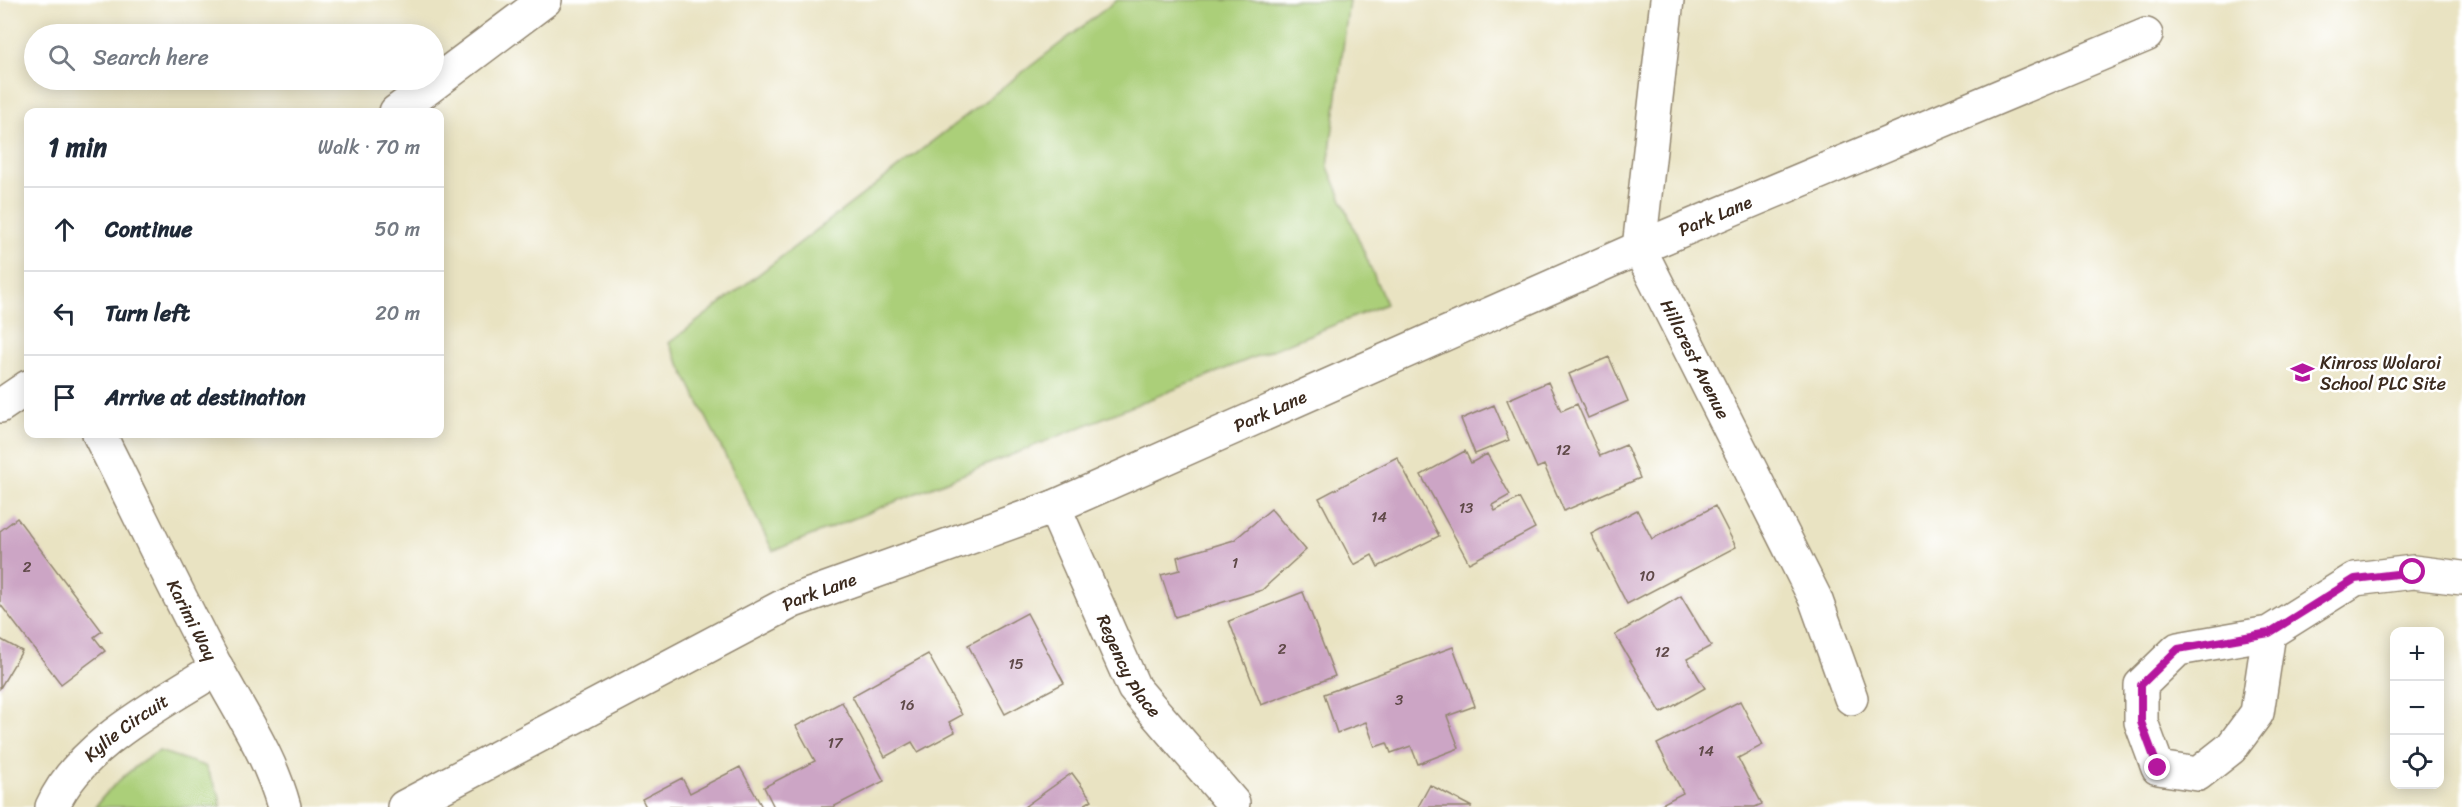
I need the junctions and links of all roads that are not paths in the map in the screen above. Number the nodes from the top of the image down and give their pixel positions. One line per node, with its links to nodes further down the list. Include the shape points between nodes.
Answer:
1 (545, 0): 4 (street)
2 (1668, 0): 7 (street)
3 (2146, 35): 7 (street, Park Lane)
4 (444, 76)
5 (425, 90): 6 (street)
6 (401, 108)
7 (1639, 248): 11 (street, Park Lane); 15 (street, Hillcrest Avenue, via 1815,598)
8 (24, 390): 9 (street)
9 (0, 406)
10 (101, 438): 14 (street, Karimi Way)
11 (1054, 507): 16 (street, Regency Place, via 1134,688); 19 (street, Park Lane, via 793,601)
12 (2462, 578): 13 (street, via 2413,572 2355,579)
13 (2269, 633): 13 (street, via 2257,713 2231,748 2198,774 2158,768 2141,722 2141,685 2178,649)
14 (217, 668): 17 (street, Kylie Circuit, via 92,753); 18 (street, Karimi Way, via 269,761)
15 (1851, 699)
16 (1233, 803)
17 (52, 807)
18 (284, 807)
19 (404, 807)

